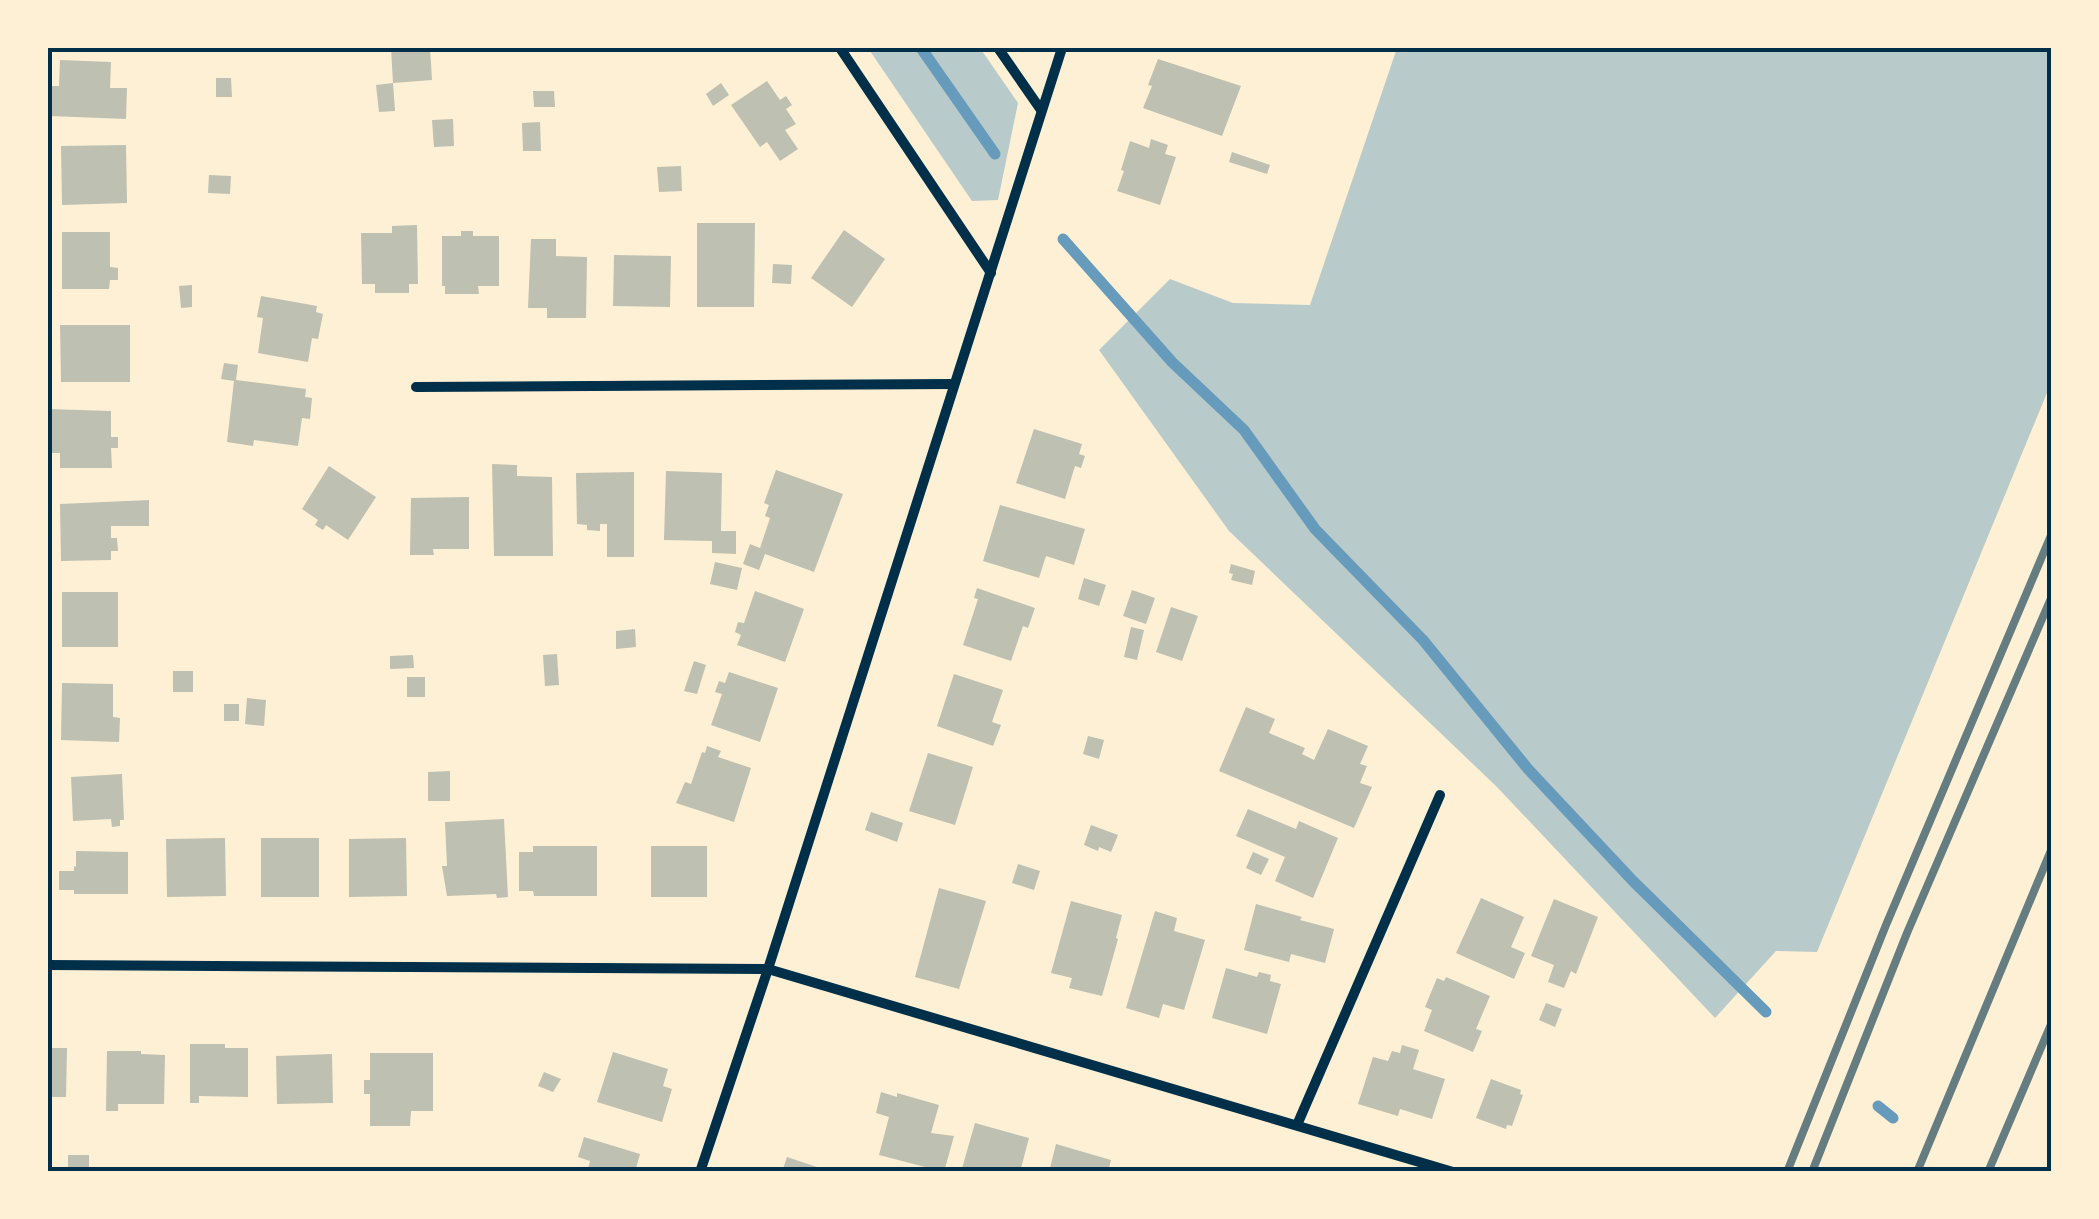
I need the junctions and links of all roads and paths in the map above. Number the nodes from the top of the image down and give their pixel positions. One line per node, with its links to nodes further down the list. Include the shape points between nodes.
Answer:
1 (840, 48): 5 (street)
2 (998, 48): 4 (street)
3 (1062, 48): 4 (street)
4 (1041, 110): 5 (street)
5 (992, 272): 6 (street)
6 (954, 384): 7 (street); 10 (street)
7 (416, 387)
8 (1440, 795): 11 (street)
9 (48, 965): 10 (street)
10 (768, 969): 11 (street); 12 (street)
11 (1297, 1125): 13 (street)
12 (700, 1172)
13 (1453, 1172)

